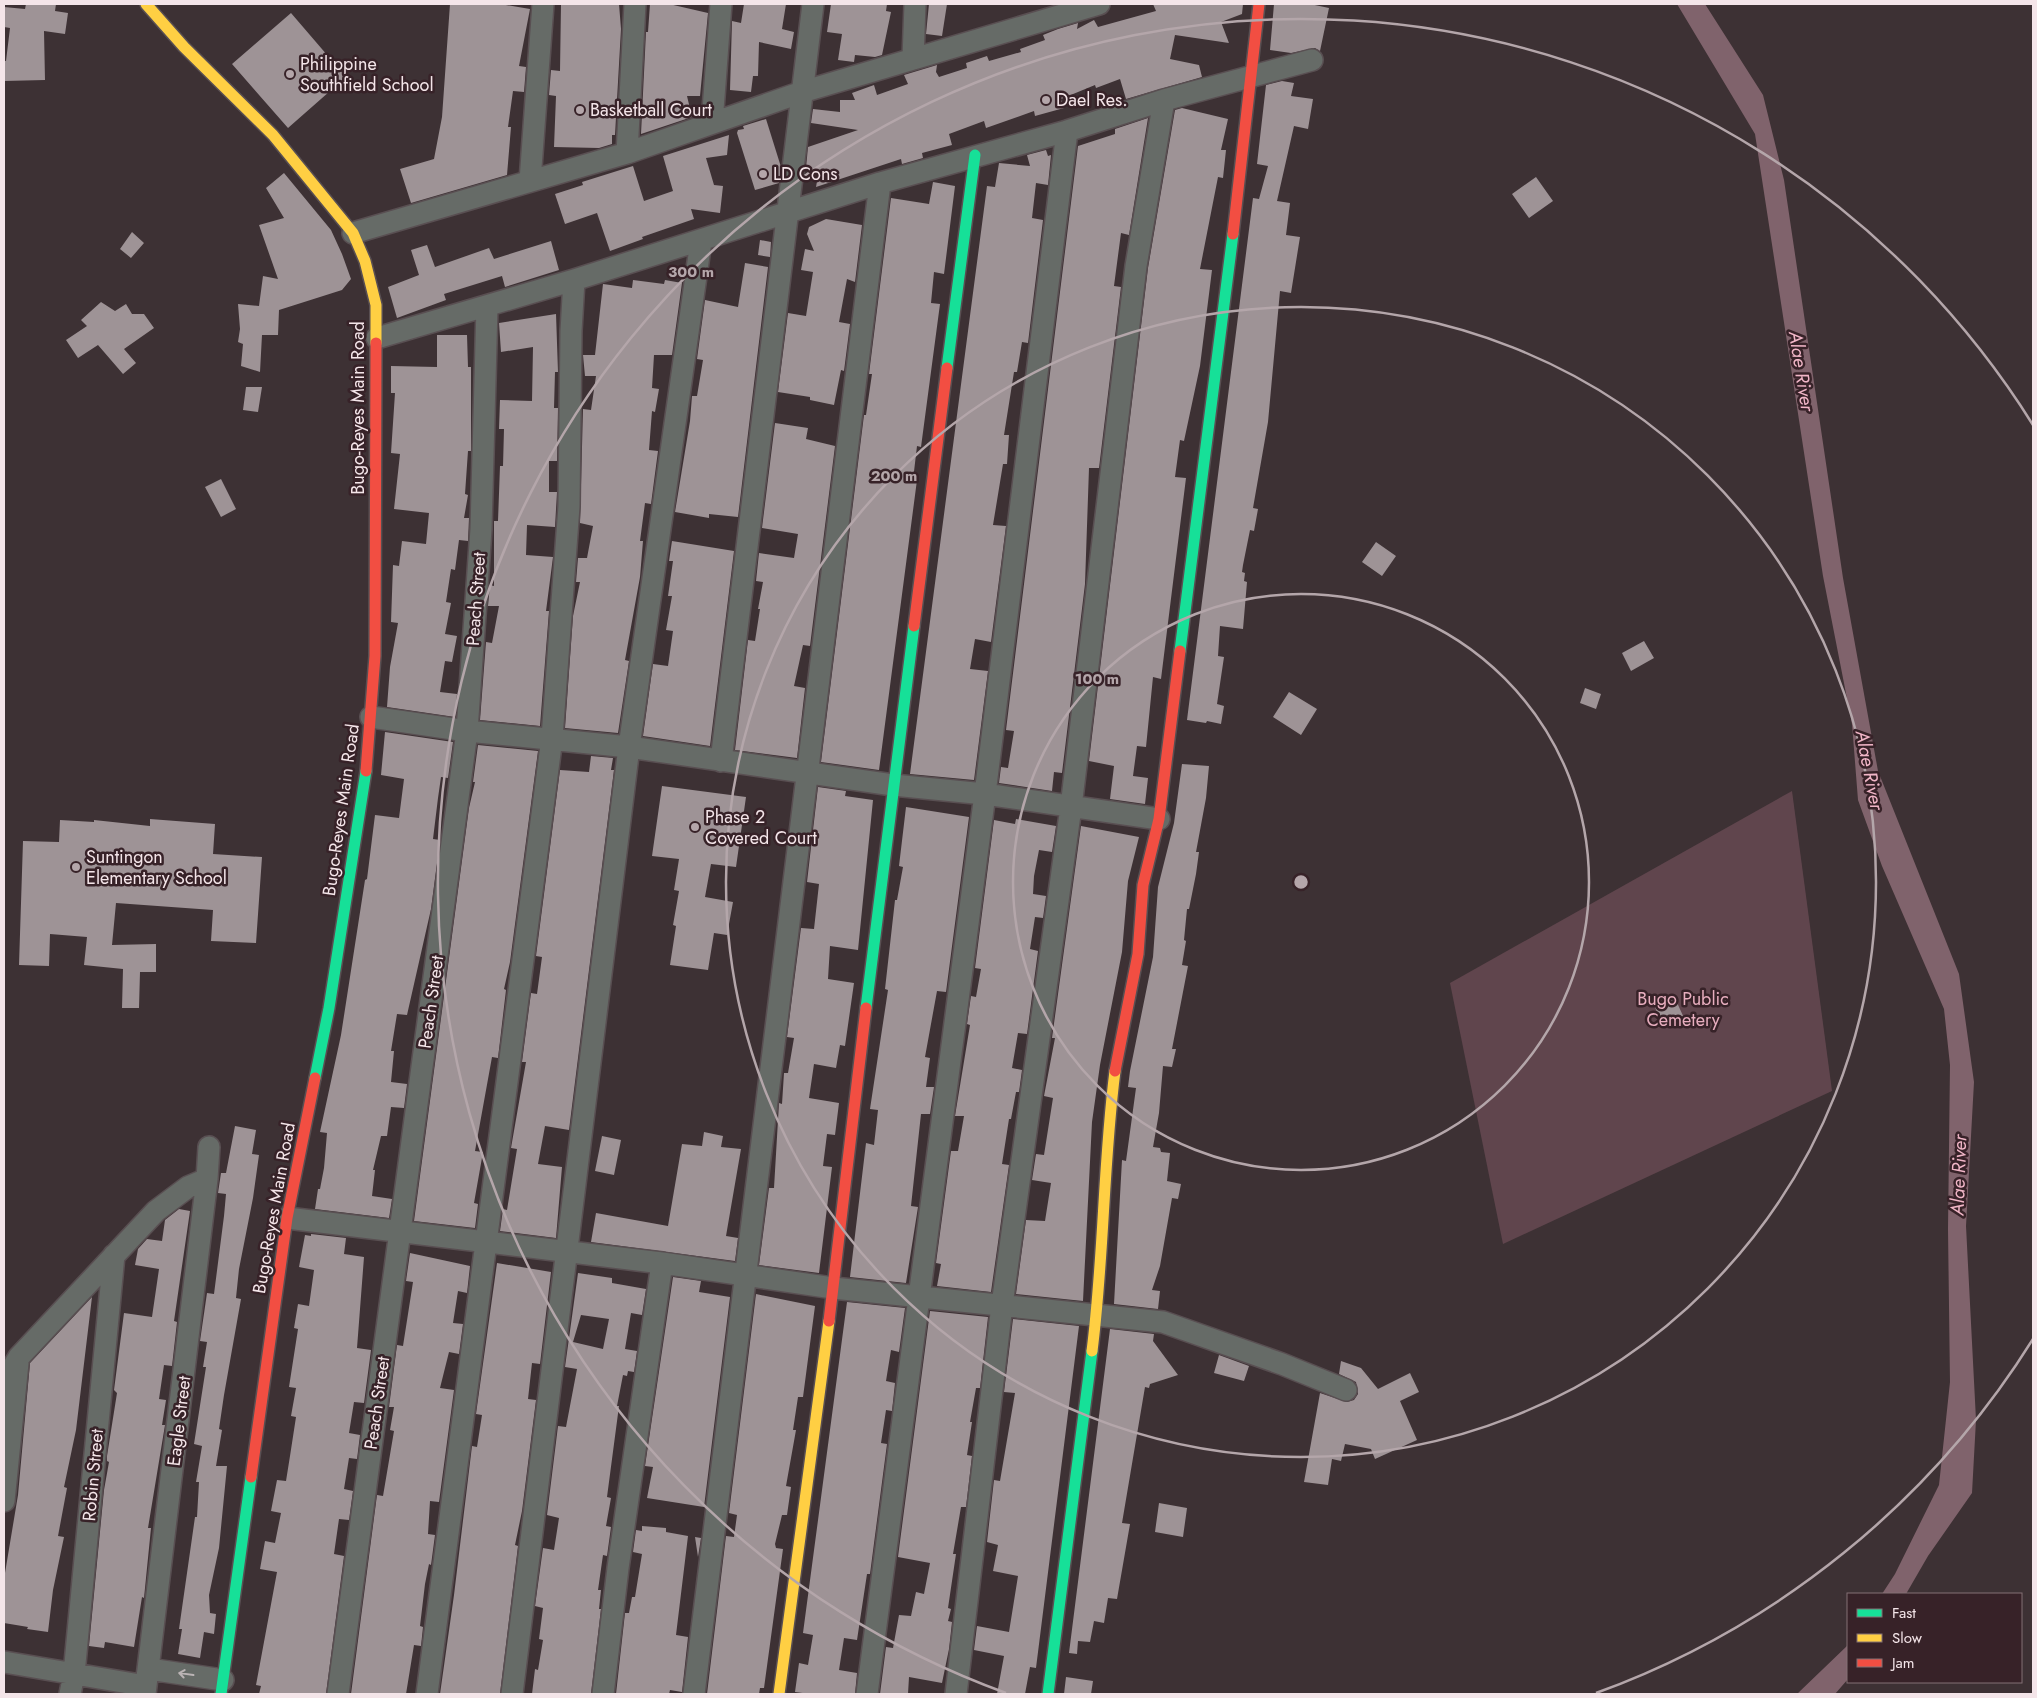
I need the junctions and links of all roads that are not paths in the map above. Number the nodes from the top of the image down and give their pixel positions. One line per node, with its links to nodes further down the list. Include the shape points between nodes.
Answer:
1 (146, 4): 21 (street, Bugo-Reyes Main Road, via 273,135)
2 (543, 4): 18 (street)
3 (635, 4): 16 (street)
4 (720, 4): 14 (street)
5 (813, 4): 12 (street)
6 (915, 4): 9 (street)
7 (1099, 4): 9 (street)
8 (1259, 4): 11 (street)
9 (913, 59): 12 (street)
10 (1312, 60): 11 (street)
11 (1249, 76): 13 (street); 35 (street, via 1239,184)
12 (802, 92): 14 (street); 20 (street)
13 (1164, 100): 15 (street); 34 (street, via 1136,266)
14 (712, 123): 16 (street)
15 (1067, 131): 17 (street); 33 (street)
16 (626, 153): 18 (street)
17 (975, 155): 19 (street); 32 (street)
18 (530, 181): 21 (street)
19 (880, 183): 20 (street); 31 (street)
20 (787, 213): 22 (street); 30 (street)
21 (353, 233): 25 (street, Bugo-Reyes Main Road, via 366,261 372,286)
22 (701, 241): 23 (street); 29 (street)
23 (574, 280): 24 (street); 28 (street, via 569,506)
24 (487, 306): 25 (street); 27 (street, Peach Street, via 481,529)
25 (377, 338): 26 (street, Bugo-Reyes Main Road, via 375,656)
26 (371, 717): 27 (street); 38 (street, Bugo-Reyes Main Road, via 357,841 329,1008)
27 (466, 730): 28 (street); 39 (street, Peach Street)
28 (552, 738): 29 (street); 40 (street)
29 (629, 747): 30 (street); 41 (street)
30 (721, 761): 31 (street)
31 (806, 772): 32 (street); 44 (street)
32 (893, 785): 33 (street); 45 (street)
33 (985, 794): 34 (street); 46 (street)
34 (1071, 807): 35 (street); 47 (street)
35 (1159, 819): 48 (street, via 1143,885 1138,954 1115,1068 1108,1124 1100,1288)
36 (209, 1147): 37 (street, Eagle Street)
37 (208, 1179): 42 (street, via 188,1187 156,1212); 55 (street, Eagle Street)
38 (287, 1218): 39 (street); 56 (street, Bugo-Reyes Main Road)
39 (400, 1233): 40 (street); 58 (street, Peach Street)
40 (486, 1241): 41 (street); 59 (street)
41 (568, 1252): 43 (street); 60 (street)
42 (114, 1254): 49 (street); 54 (street, Robin Street)
43 (662, 1263): 44 (street); 61 (street)
44 (746, 1276): 45 (street); 62 (street)
45 (833, 1288): 46 (street); 63 (street)
46 (919, 1296): 47 (street); 64 (street)
47 (1002, 1304): 48 (street); 65 (street)
48 (1095, 1317): 51 (street, via 1145,1320 1189,1330); 66 (street)
49 (19, 1357): 50 (street); 52 (street)
50 (4, 1382)
51 (1346, 1390)
52 (4, 1501)
53 (4, 1662): 54 (street)
54 (74, 1674): 55 (street); 57 (street, Robin Street)
55 (147, 1683): 56 (street, one-way to 55)
56 (222, 1687)
57 (70, 1694)
58 (338, 1694)
59 (428, 1694)
60 (512, 1694)
61 (603, 1694)
62 (694, 1694)
63 (779, 1694)
64 (867, 1694)
65 (956, 1694)
66 (1048, 1694)

